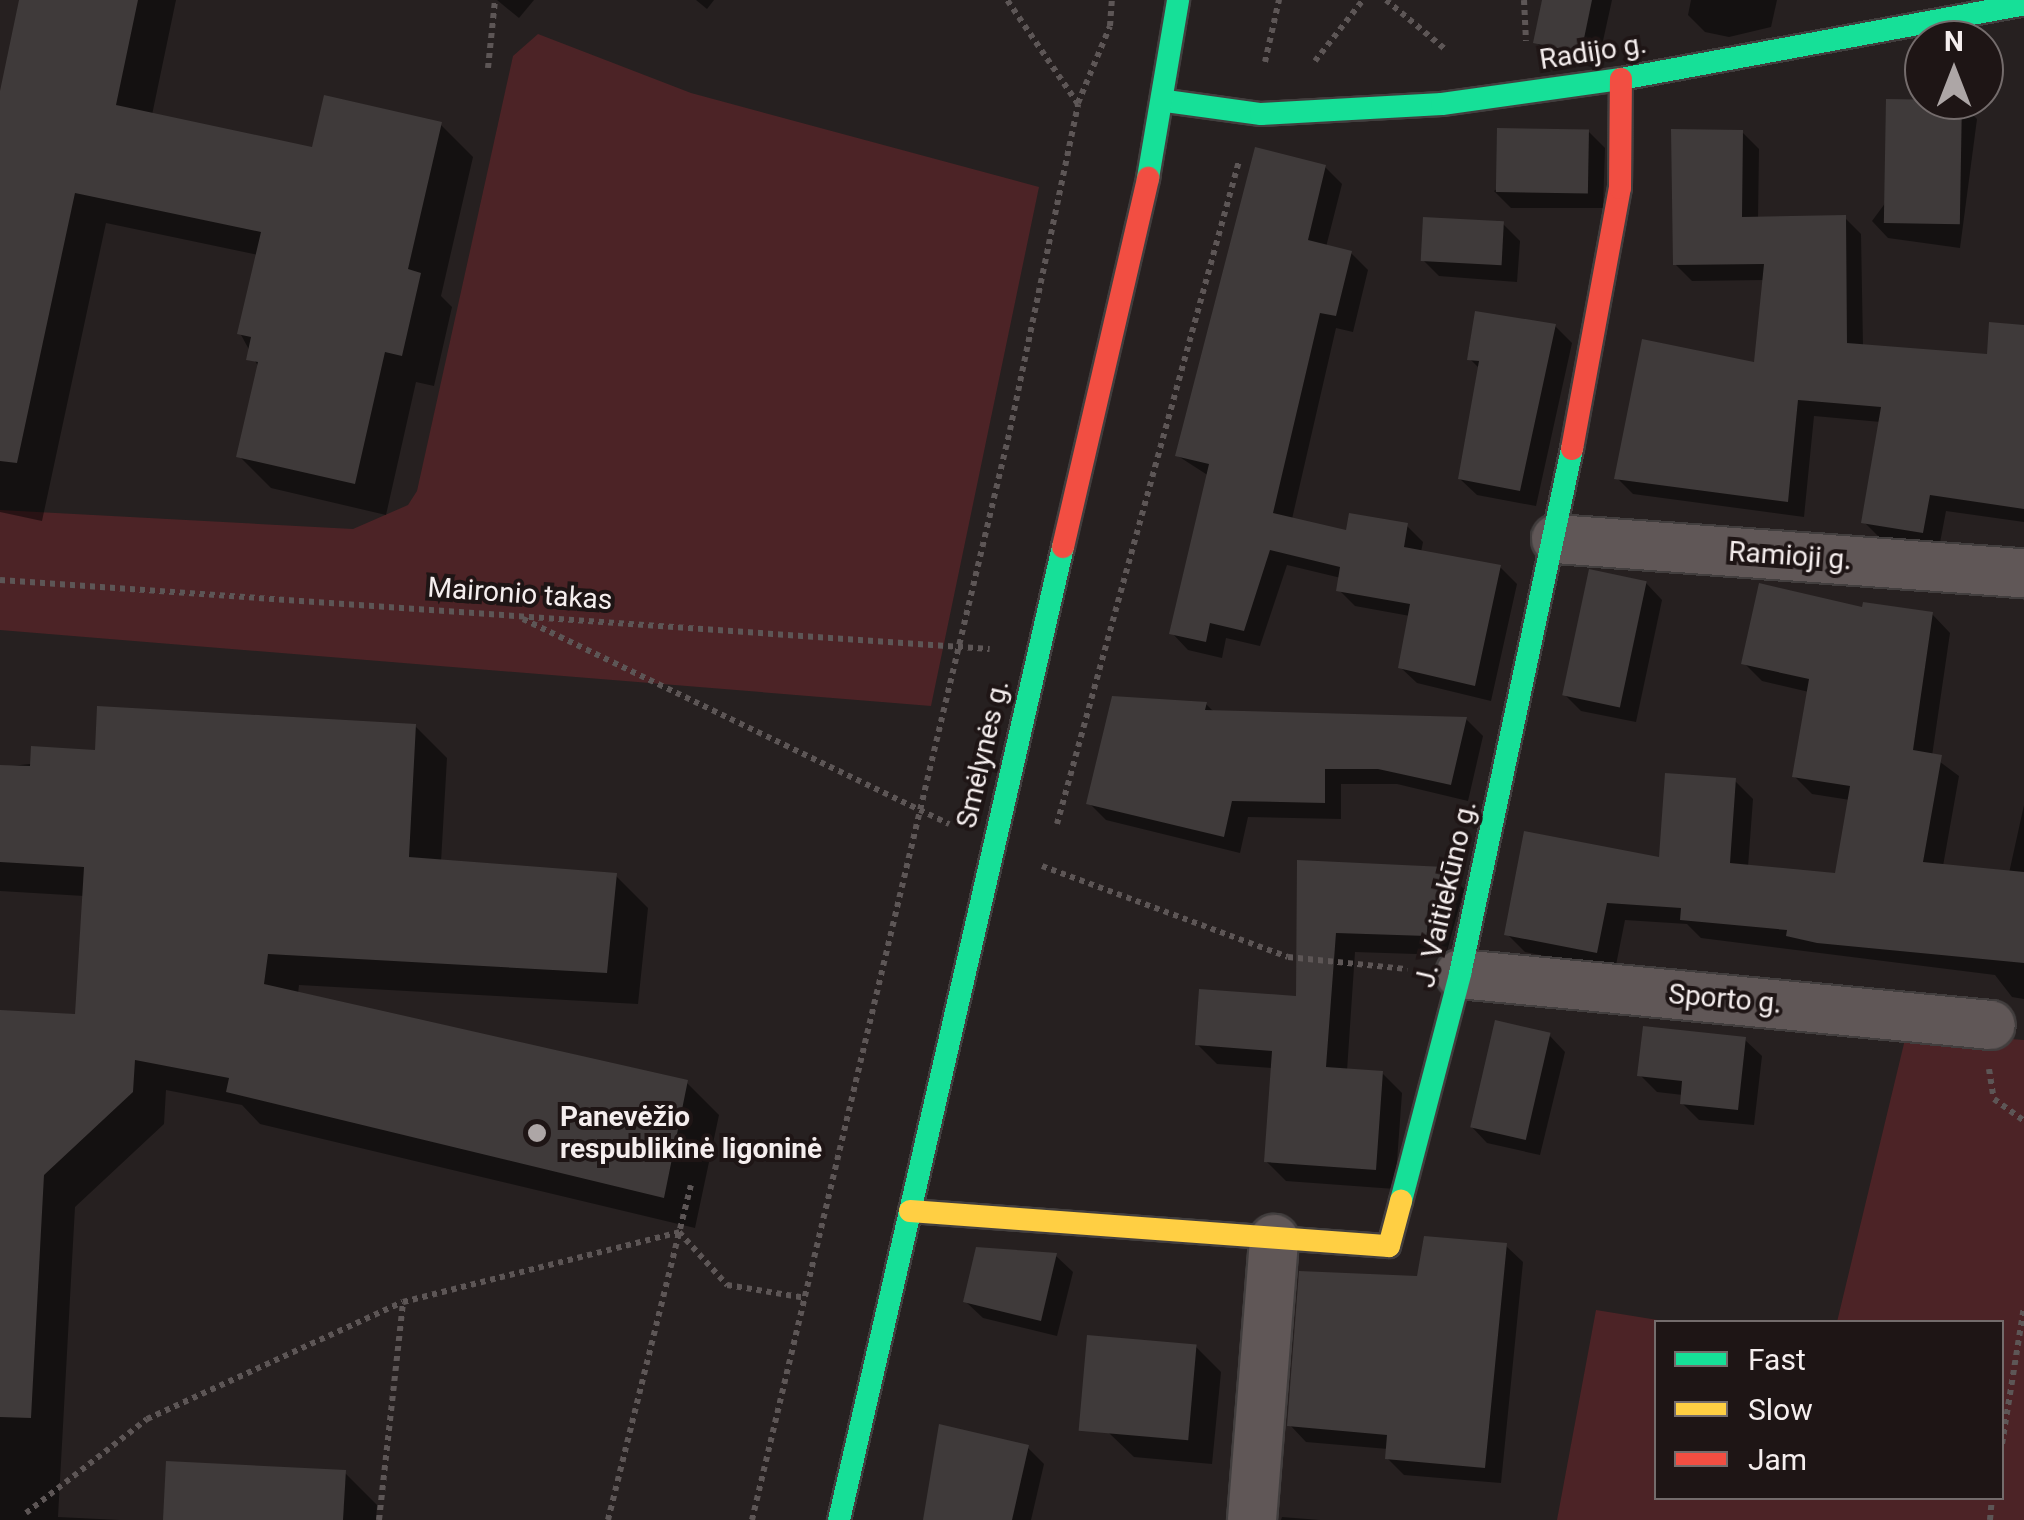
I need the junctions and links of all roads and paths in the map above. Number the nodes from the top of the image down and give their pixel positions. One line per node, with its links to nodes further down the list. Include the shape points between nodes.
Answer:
1 (495, 0): 7 (path)
2 (1007, 0): 10 (path)
3 (1112, 0): 10 (path, via 1110,26)
4 (1178, 0): 9 (main road, Smėlynės g.)
5 (1279, 0): 11 (path)
6 (2024, 4): 8 (main road, Radijo g.)
7 (488, 68)
8 (1621, 79): 11 (main road, Radijo g., via 1442,104); 12 (main road, J. Vaitiekūno g., via 1620,188)
9 (1166, 101): 11 (main road, Radijo g.); 17 (main road, Smėlynės g.)
10 (1078, 104): 16 (path)
11 (1253, 113): 19 (path)
12 (1556, 538): 13 (street, Ramioji g.); 24 (main road, J. Vaitiekūno g.)
13 (2024, 573)
14 (0, 580): 15 (path, Maironio takas)
15 (517, 616): 16 (path, Maironio takas); 18 (path)
16 (960, 647): 17 (path, Maironio takas); 18 (path)
17 (1036, 652): 20 (main road, Smėlynės g.)
18 (922, 811): 20 (path); 31 (path)
19 (1056, 829)
20 (993, 846): 22 (path); 28 (main road, Smėlynės g.)
21 (1050, 848): 22 (path)
22 (1045, 867): 23 (path); 24 (path, via 1288,957)
23 (1040, 886)
24 (1460, 974): 25 (street, Sporto g.); 30 (main road, J. Vaitiekūno g., via 1390,1246)
25 (1991, 1025): 26 (path, via 1988,1086 1994,1099)
26 (2024, 1121)
27 (691, 1185): 29 (path)
28 (910, 1211): 30 (main road, J. Vaitiekūno g.); 41 (main road, Smėlynės g.)
29 (679, 1232): 31 (path, via 727,1285); 32 (path); 39 (path)
30 (1274, 1239): 42 (street)
31 (806, 1298): 40 (path)
32 (403, 1302): 37 (path, via 147,1419); 38 (path)
33 (2024, 1307): 34 (path)
34 (2013, 1392): 35 (path); 36 (path)
35 (2024, 1394)
36 (2004, 1435)
37 (26, 1512)
38 (379, 1520)
39 (608, 1520)
40 (752, 1520)
41 (840, 1520)
42 (1252, 1520)

